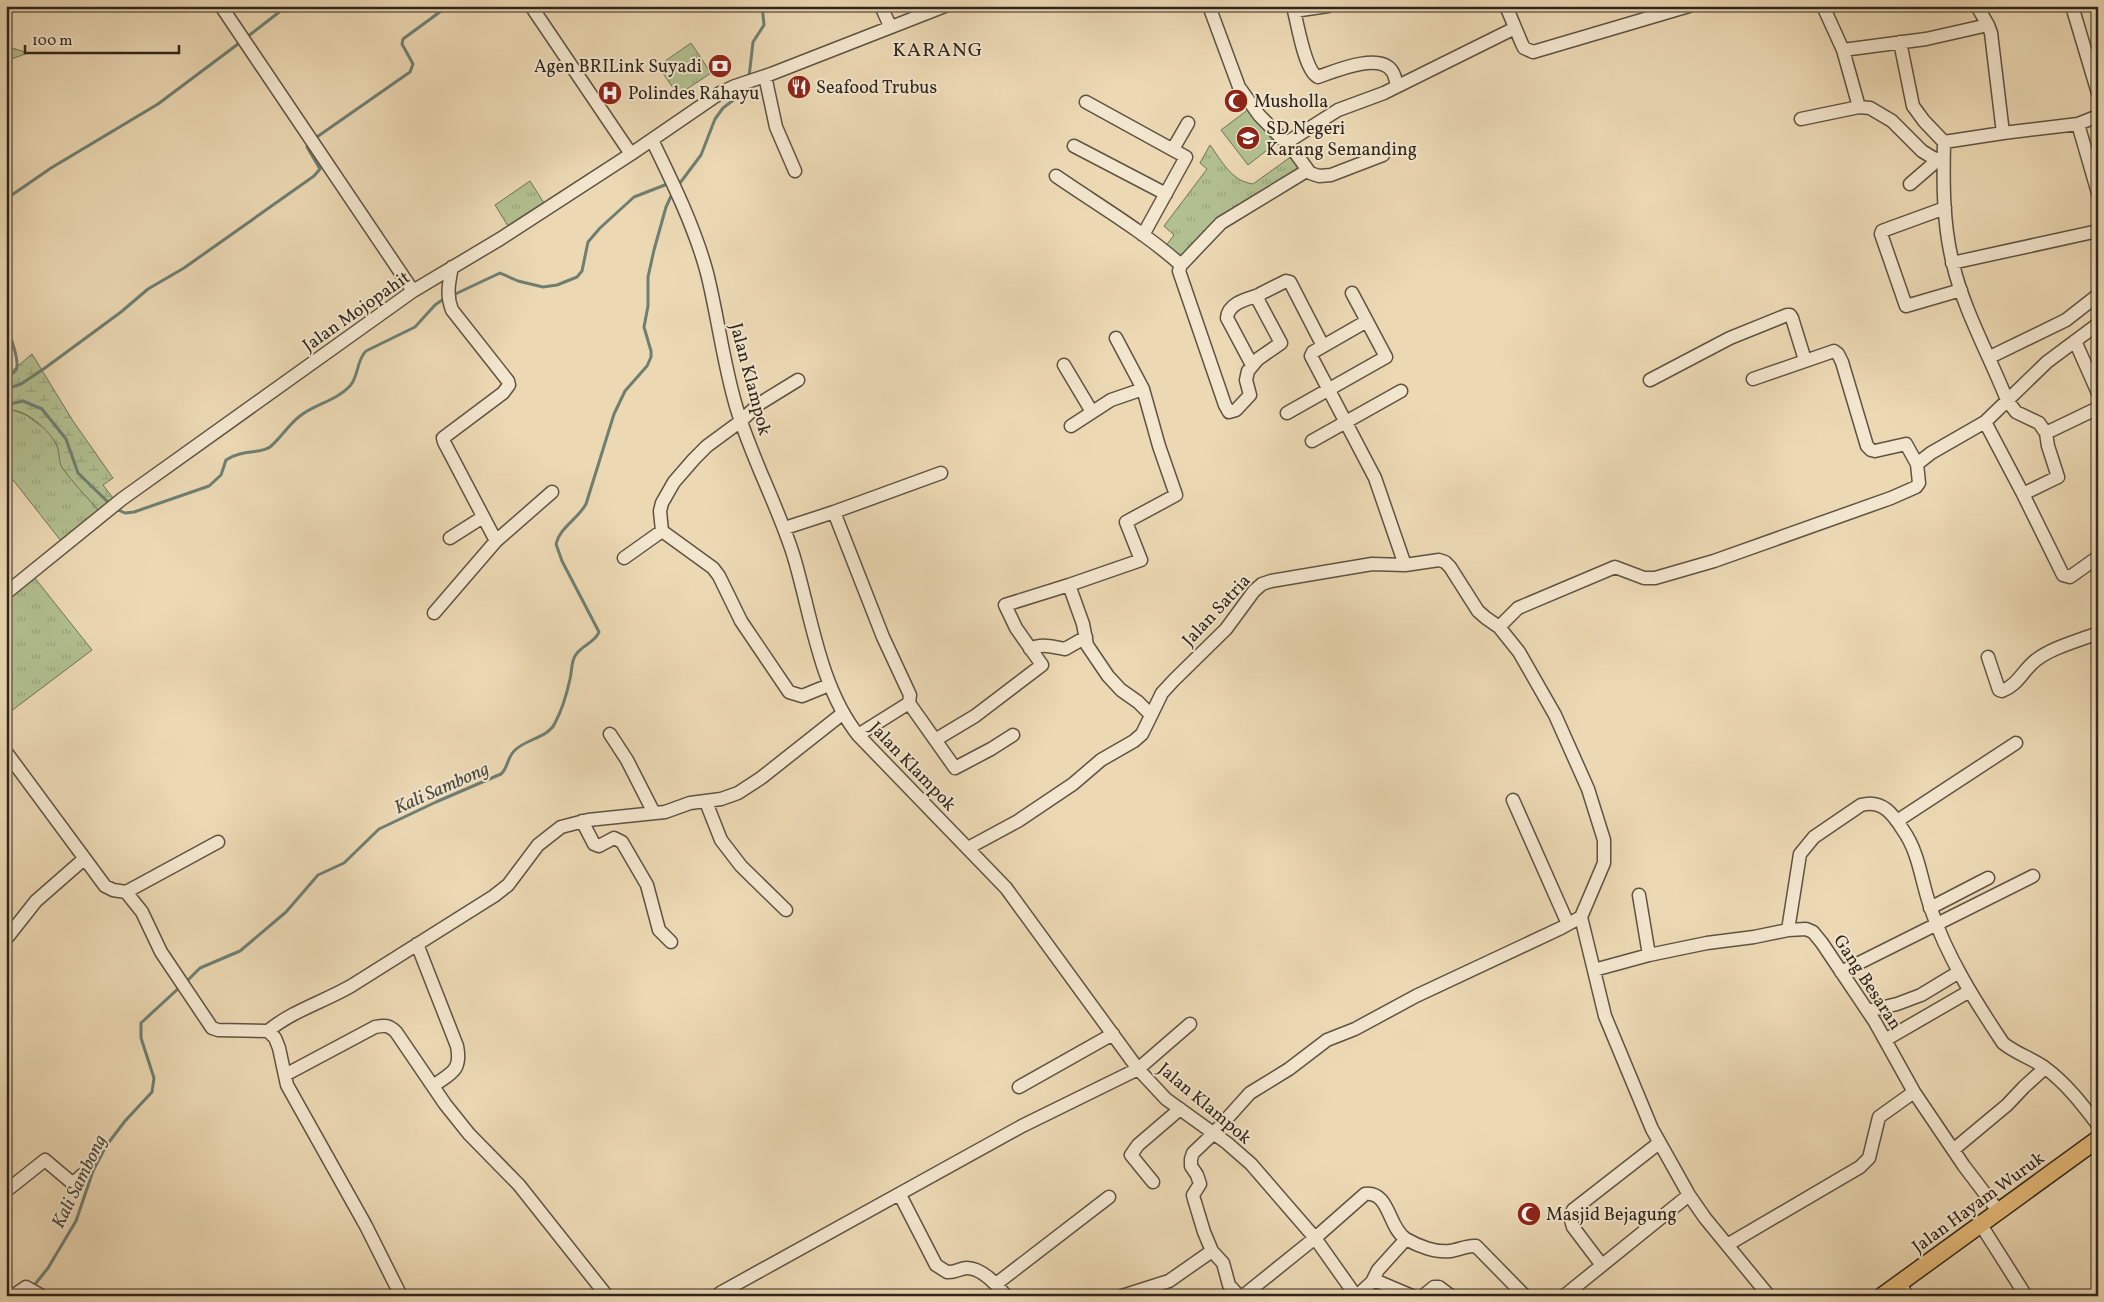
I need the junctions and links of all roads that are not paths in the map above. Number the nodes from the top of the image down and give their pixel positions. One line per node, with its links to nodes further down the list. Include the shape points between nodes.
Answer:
1 (221, 6): 50 (street)
2 (531, 6): 34 (street)
3 (880, 6): 14 (street)
4 (945, 6): 14 (street)
5 (1209, 6): 30 (street, via 1239,87 1259,115)
6 (1328, 6): 12 (street)
7 (1506, 6): 15 (street)
8 (1688, 6): 15 (street, via 1538,51 1524,48)
9 (1823, 6): 17 (street)
10 (1978, 6): 13 (street)
11 (2072, 6): 20 (street)
12 (1294, 9): 19 (street, via 1309,66 1318,77 1369,62 1392,71)
13 (1988, 25): 16 (street); 27 (street)
14 (890, 26): 18 (street)
15 (1515, 28): 19 (street)
16 (1900, 42): 17 (street); 29 (street, via 1913,106)
17 (1843, 50): 22 (street)
18 (762, 77): 28 (street, Jalan Mojopahit, via 720,93); 38 (street, via 776,126)
19 (1397, 86): 30 (street, via 1338,110)
20 (2098, 93)
21 (1086, 102): 32 (street)
22 (1858, 108): 24 (street); 36 (street, via 1882,113 1922,151)
23 (2098, 116): 26 (street)
24 (1801, 119)
25 (1188, 123): 32 (street)
26 (2078, 124): 27 (street); 33 (street)
27 (2003, 133): 29 (street)
28 (652, 140): 34 (street, Jalan Mojopahit); 74 (street, Jalan Klampok, via 706,270 726,368)
29 (1944, 142): 36 (street)
30 (1286, 143): 37 (street)
31 (1074, 146): 42 (street)
32 (1173, 149): 42 (street, via 1186,157)
33 (2092, 150): 41 (street)
34 (631, 154): 48 (street, Jalan Mojopahit)
35 (1383, 155): 37 (street, via 1327,176 1316,176)
36 (1938, 161): 40 (street); 43 (street)
37 (1308, 170): 47 (street, via 1228,218)
38 (795, 171)
39 (1056, 176): 45 (street)
40 (1910, 184)
41 (2098, 193)
42 (1166, 194): 45 (street)
43 (1945, 208): 46 (street); 49 (street, via 1881,234 1906,306)
44 (2098, 231): 46 (street)
45 (1143, 235): 47 (street)
46 (1952, 263): 49 (street)
47 (1181, 265): 62 (street, via 1181,278 1229,412 1236,410 1250,396 1246,376)
48 (452, 267): 50 (street, Jalan Mojopahit); 85 (street, via 448,296 464,326 509,385 443,438)
49 (1961, 290): 59 (street)
50 (413, 291): 94 (street, Jalan Mojopahit, via 122,499)
51 (1352, 293): 54 (street)
52 (1258, 295): 58 (street, via 1290,282); 62 (street, via 1282,343); 62 (street, via 1230,308 1227,318)
53 (2098, 295): 59 (street, via 2066,320)
54 (1367, 321): 58 (street); 67 (street, via 1386,357)
55 (2098, 324): 57 (street)
56 (1116, 338): 66 (street)
57 (2075, 341): 69 (street); 70 (street)
58 (1323, 346): 67 (street, via 1311,356)
59 (1990, 357): 70 (street)
60 (1805, 360): 63 (street); 65 (street, via 1792,318 1787,315 1730,338); 80 (street, via 1829,351 1838,354 1867,446 1876,451 1906,444)
61 (1064, 365): 72 (street)
62 (1252, 365)
63 (1754, 379)
64 (798, 380): 74 (street, via 758,404)
65 (1650, 380)
66 (1143, 389): 72 (street, via 1110,400); 93 (street, via 1176,495 1126,522 1141,560)
67 (1328, 389): 73 (street); 75 (street)
68 (1402, 390): 75 (street)
69 (2098, 393)
70 (2007, 400): 76 (street); 78 (street, via 2016,412 2039,423)
71 (2098, 408): 78 (street)
72 (1092, 412): 77 (street)
73 (1287, 414)
74 (741, 421): 86 (street, Jalan Klampok); 87 (street, via 706,446 674,482 660,511)
75 (1345, 421): 79 (street); 92 (street, via 1375,478)
76 (1985, 422): 80 (street); 83 (street)
77 (1071, 426)
78 (2046, 433): 83 (street, via 2058,477)
79 (1312, 442)
80 (1918, 464): 96 (street, via 1918,486 1891,498 1714,562 1655,578 1644,578 1615,567 1518,608)
81 (941, 473): 84 (street)
82 (552, 492): 89 (street)
83 (2023, 494): 90 (street, via 2063,575 2070,577)
84 (834, 512): 86 (street); 102 (street, via 910,695)
85 (483, 517): 88 (street); 89 (street)
86 (785, 528): 101 (street, Jalan Klampok)
87 (662, 532): 91 (street); 101 (street, via 713,568 741,621 790,692 802,696)
88 (450, 538)
89 (496, 541): 95 (street)
90 (2098, 557)
91 (624, 558)
92 (1405, 564): 96 (street, Jalan Satria, via 1434,560 1444,562 1478,611); 104 (street, Jalan Satria, via 1362,565 1266,582 1250,596 1226,629 1162,693)
93 (1069, 584): 98 (street); 99 (street, via 1005,605)
94 (6, 593)
95 (434, 613)
96 (1499, 627): 125 (street, via 1519,652 1554,715 1598,816 1604,840 1604,863)
97 (2098, 633): 100 (street, via 2038,658 2013,687 2001,692)
98 (1086, 638): 99 (street, via 1064,649 1035,646); 104 (street, via 1087,646 1108,676)
99 (1030, 649): 108 (street, via 1042,665 975,716)
100 (1988, 657)
101 (829, 685): 103 (street, Jalan Klampok)
102 (909, 703): 107 (street); 108 (street)
103 (842, 714): 107 (street, Jalan Klampok); 112 (street, via 751,785 738,793)
104 (1151, 715): 117 (street, Jalan Satria, via 1142,734 1134,741 1101,760 1073,784 1018,821)
105 (610, 734): 113 (street)
106 (1013, 734): 108 (street, via 955,768)
107 (858, 735): 117 (street, Jalan Klampok)
108 (935, 740)
109 (2016, 743): 115 (street)
110 (6, 752): 118 (street)
111 (1513, 800): 126 (street)
112 (706, 802): 113 (street); 124 (street, via 721,840 741,866)
113 (654, 813): 114 (street)
114 (582, 821): 130 (street, via 594,844 599,846 614,838 622,842 646,885 661,934); 131 (street, via 550,834 503,890)
115 (1897, 821): 123 (street, via 1914,848); 128 (street, via 1883,807 1869,803 1861,805 1814,837 1800,854)
116 (218, 842): 121 (street)
117 (968, 848): 140 (street, Jalan Klampok, via 1017,902)
118 (84, 858): 121 (street, via 105,886); 129 (street, via 36,900)
119 (2033, 876): 127 (street)
120 (1988, 878): 123 (street)
121 (126, 892): 139 (street, via 142,912 162,952 212,1028)
122 (1639, 895): 132 (street)
123 (1930, 908): 127 (street)
124 (786, 910)
125 (1582, 916): 126 (street); 133 (street)
126 (1568, 924): 150 (street, via 1327,1040 1290,1070 1250,1092)
127 (1937, 925): 134 (street); 135 (street)
128 (1788, 930): 132 (street, Gang Besaran); 134 (street, Gang Besaran, via 1813,932)
129 (6, 939)
130 (671, 942)
131 (417, 944): 139 (street, via 327,1000 291,1014); 145 (street, via 460,1057 454,1071)
132 (1648, 955): 133 (street, Gang Besaran)
133 (1594, 970): 152 (street, via 1605,1016)
134 (1842, 972): 137 (street, Gang Besaran)
135 (1959, 972): 136 (street); 137 (street, via 1921,995)
136 (1968, 992): 141 (street); 142 (street, via 2011,1050)
137 (1868, 1011): 141 (street, Gang Besaran)
138 (1190, 1024): 143 (street)
139 (268, 1032): 144 (street, via 279,1048)
140 (1113, 1034): 143 (street, Jalan Klampok); 146 (street)
141 (1885, 1040): 147 (street, Gang Besaran)
142 (2046, 1068): 149 (street, via 2075,1095); 153 (street)
143 (1138, 1069): 148 (street, Jalan Klampok); 157 (street, via 1022,1126)
144 (285, 1075): 145 (street, via 384,1025 396,1032); 174 (street, via 299,1108)
145 (433, 1086): 175 (street, via 469,1134 519,1185)
146 (1019, 1087)
147 (1914, 1092): 153 (street, Gang Besaran); 164 (street, via 1879,1117 1869,1158 1860,1168)
148 (1180, 1109): 150 (street, Jalan Klampok); 155 (street, via 1132,1154)
149 (2098, 1125)
150 (1214, 1133): 162 (street, Jalan Klampok, via 1250,1164); 165 (street, via 1190,1159 1200,1184 1193,1195)
151 (2098, 1139): 160 (main road, Jalan Hayam Wuruk)
152 (1660, 1143): 158 (street); 166 (street, via 1573,1210 1573,1227)
153 (1953, 1150): 160 (street, Gang Besaran)
154 (82, 1175): 156 (street, via 71,1182 45,1160)
155 (1153, 1182)
156 (6, 1191)
157 (900, 1195): 168 (street, via 936,1266 948,1272 977,1269); 172 (street)
158 (1689, 1195): 164 (street); 166 (street)
159 (1109, 1197): 168 (street)
160 (1999, 1212): 161 (main road, Jalan Hayam Wuruk)
161 (1981, 1225): 169 (main road, Jalan Hayam Wuruk); 187 (street)
162 (1315, 1238): 163 (street, via 1365,1194 1372,1193 1381,1200); 179 (street); 180 (street, Jalan Klampok)
163 (1406, 1238): 167 (street, via 1378,1270); 184 (street, via 1439,1251 1476,1246)
164 (1727, 1245): 185 (street)
165 (1212, 1251): 177 (street, via 1169,1281); 178 (street, via 1223,1263 1229,1284)
166 (1601, 1264): 171 (street)
167 (1372, 1282): 180 (street); 181 (street)
168 (996, 1284): 176 (street)
169 (1903, 1290): 186 (main road, Jalan Hayam Wuruk)
170 (35, 1292): 173 (street, via 24,1287)
171 (1568, 1294)
172 (719, 1295)
173 (13, 1296)
174 (401, 1296)
175 (607, 1296)
176 (1006, 1296)
177 (1122, 1296)
178 (1239, 1296)
179 (1243, 1296)
180 (1357, 1296)
181 (1412, 1296)
182 (1423, 1296): 183 (street, via 1439,1287)
183 (1451, 1296)
184 (1525, 1296)
185 (1769, 1296)
186 (1882, 1296)
187 (2026, 1296)

